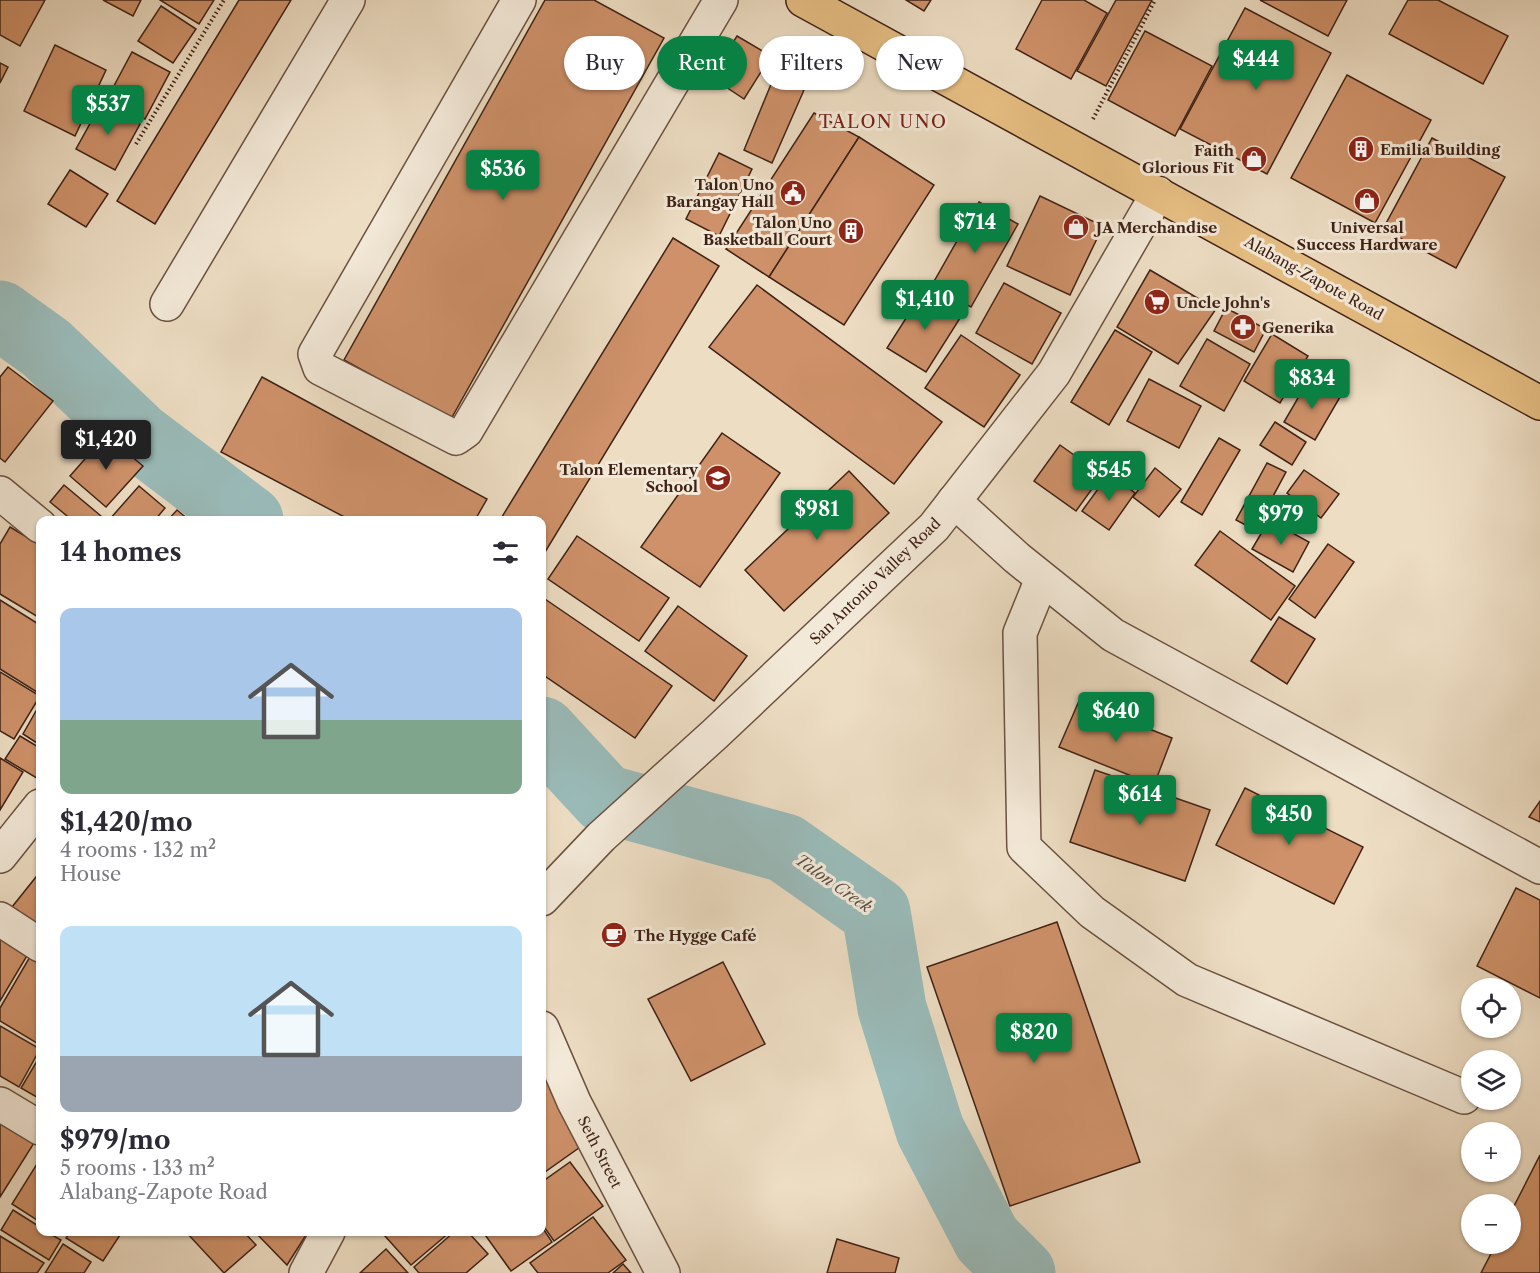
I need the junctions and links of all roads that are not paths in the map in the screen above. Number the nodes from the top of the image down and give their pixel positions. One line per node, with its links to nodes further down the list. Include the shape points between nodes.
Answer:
1 (348, 0): 6 (street)
2 (519, 0): 3 (street, via 315,354 320,369 456,438 466,431)
3 (721, 0)
4 (804, 0): 5 (highway, Alabang-Zapote Road)
5 (1158, 193): 7 (highway, Alabang-Zapote Road); 9 (street, San Antonio Valley Road, via 1054,373)
6 (167, 304)
7 (1540, 403)
8 (0, 493): 10 (street)
9 (954, 501): 11 (street); 15 (street, San Antonio Valley Road, via 934,527 601,837)
10 (36, 523)
11 (1042, 579): 14 (street, via 1113,635); 19 (street, via 1020,633 1024,847 1092,912 1187,980)
12 (36, 811): 13 (street)
13 (0, 856)
14 (1540, 867)
15 (546, 895)
16 (0, 919): 17 (street)
17 (36, 942)
18 (546, 1037): 24 (street, Seth Street, via 574,1102)
19 (1461, 1096)
20 (0, 1104): 21 (street)
21 (36, 1126)
22 (326, 1236): 23 (street)
23 (306, 1273)
24 (663, 1273)

